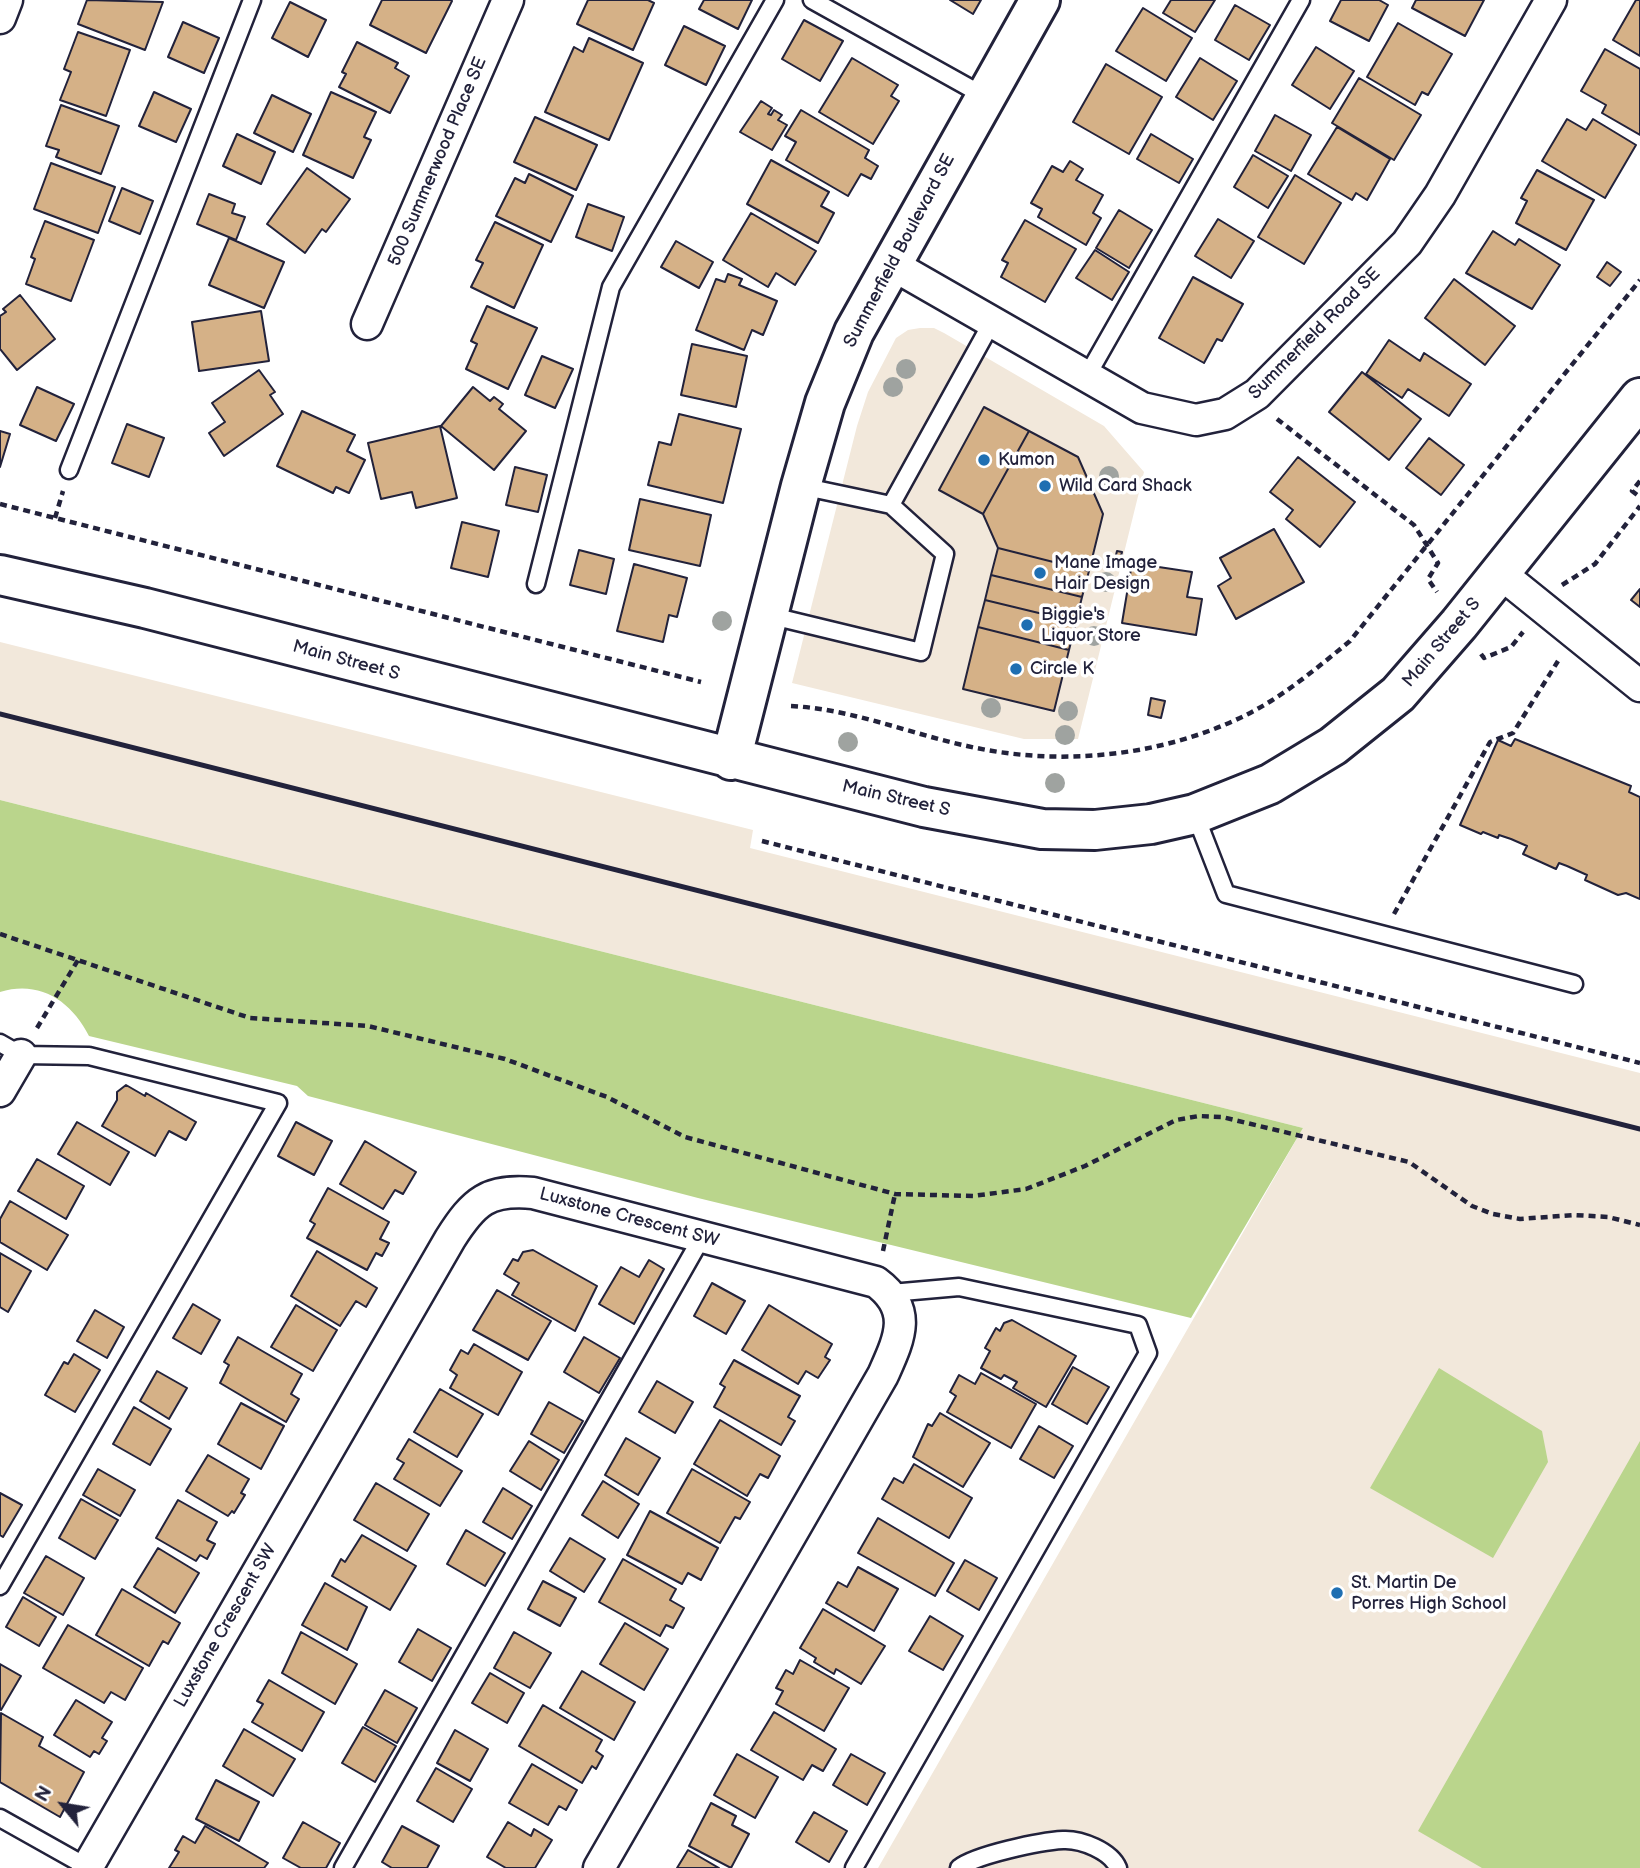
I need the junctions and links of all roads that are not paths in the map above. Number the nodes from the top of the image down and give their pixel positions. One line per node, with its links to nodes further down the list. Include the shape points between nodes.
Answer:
1 (7, 0): 9 (street)
2 (252, 0): 16 (lane)
3 (508, 0): 13 (street, 500 Summerwood Place SE)
4 (775, 0): 21 (lane, via 611,287)
5 (812, 0): 10 (lane)
6 (1040, 0): 10 (main road, Summerfield Boulevard SE)
7 (1301, 0): 14 (lane)
8 (1552, 0): 14 (street, Summerfield Road SE, via 1440,195 1407,243 1251,400 1225,414 1196,419 1142,408)
9 (0, 18)
10 (986, 97): 11 (main road, Summerfield Boulevard SE)
11 (891, 264): 12 (street, Summerfield Road SE); 17 (main road, Summerfield Boulevard SE, via 854,332)
12 (992, 322): 14 (street, Summerfield Road SE); 18 (lane)
13 (367, 324)
14 (1087, 376)
15 (1640, 398): 19 (main road, Main Street S)
16 (69, 470)
17 (801, 486): 18 (lane); 22 (main road, Summerfield Boulevard SE)
18 (891, 505): 22 (lane, via 945,554 921,652)
19 (1500, 573): 23 (street); 25 (main road, Main Street S, via 1398,694 1333,746 1270,784)
20 (0, 575): 24 (main road, Main Street S)
21 (536, 584)
22 (768, 615): 24 (main road, Summerfield Boulevard SE)
23 (1640, 686)
24 (731, 760): 25 (main road, Main Street S, via 924,807 1042,828 1095,831)
25 (1195, 814): 26 (lane, via 1226,894)
26 (1574, 984)
27 (10, 1049): 28 (street); 31 (lane, via 89,1056 278,1102)
28 (0, 1091)
29 (702, 1237): 30 (street, Luxstone Crescent SW); 33 (street, Luxstone Crescent SW, via 533,1193 506,1191 486,1197 465,1215); 34 (lane)
30 (883, 1287): 35 (street, via 902,1315 896,1346 883,1375); 36 (lane, via 959,1287 1138,1325 1148,1353)
31 (0, 1586)
32 (0, 1818): 33 (lane)
33 (88, 1868)
34 (343, 1868)
35 (599, 1868)
36 (854, 1868)
37 (959, 1868): 38 (lane, via 1015,1848 1065,1839 1094,1846)
38 (1118, 1868)

